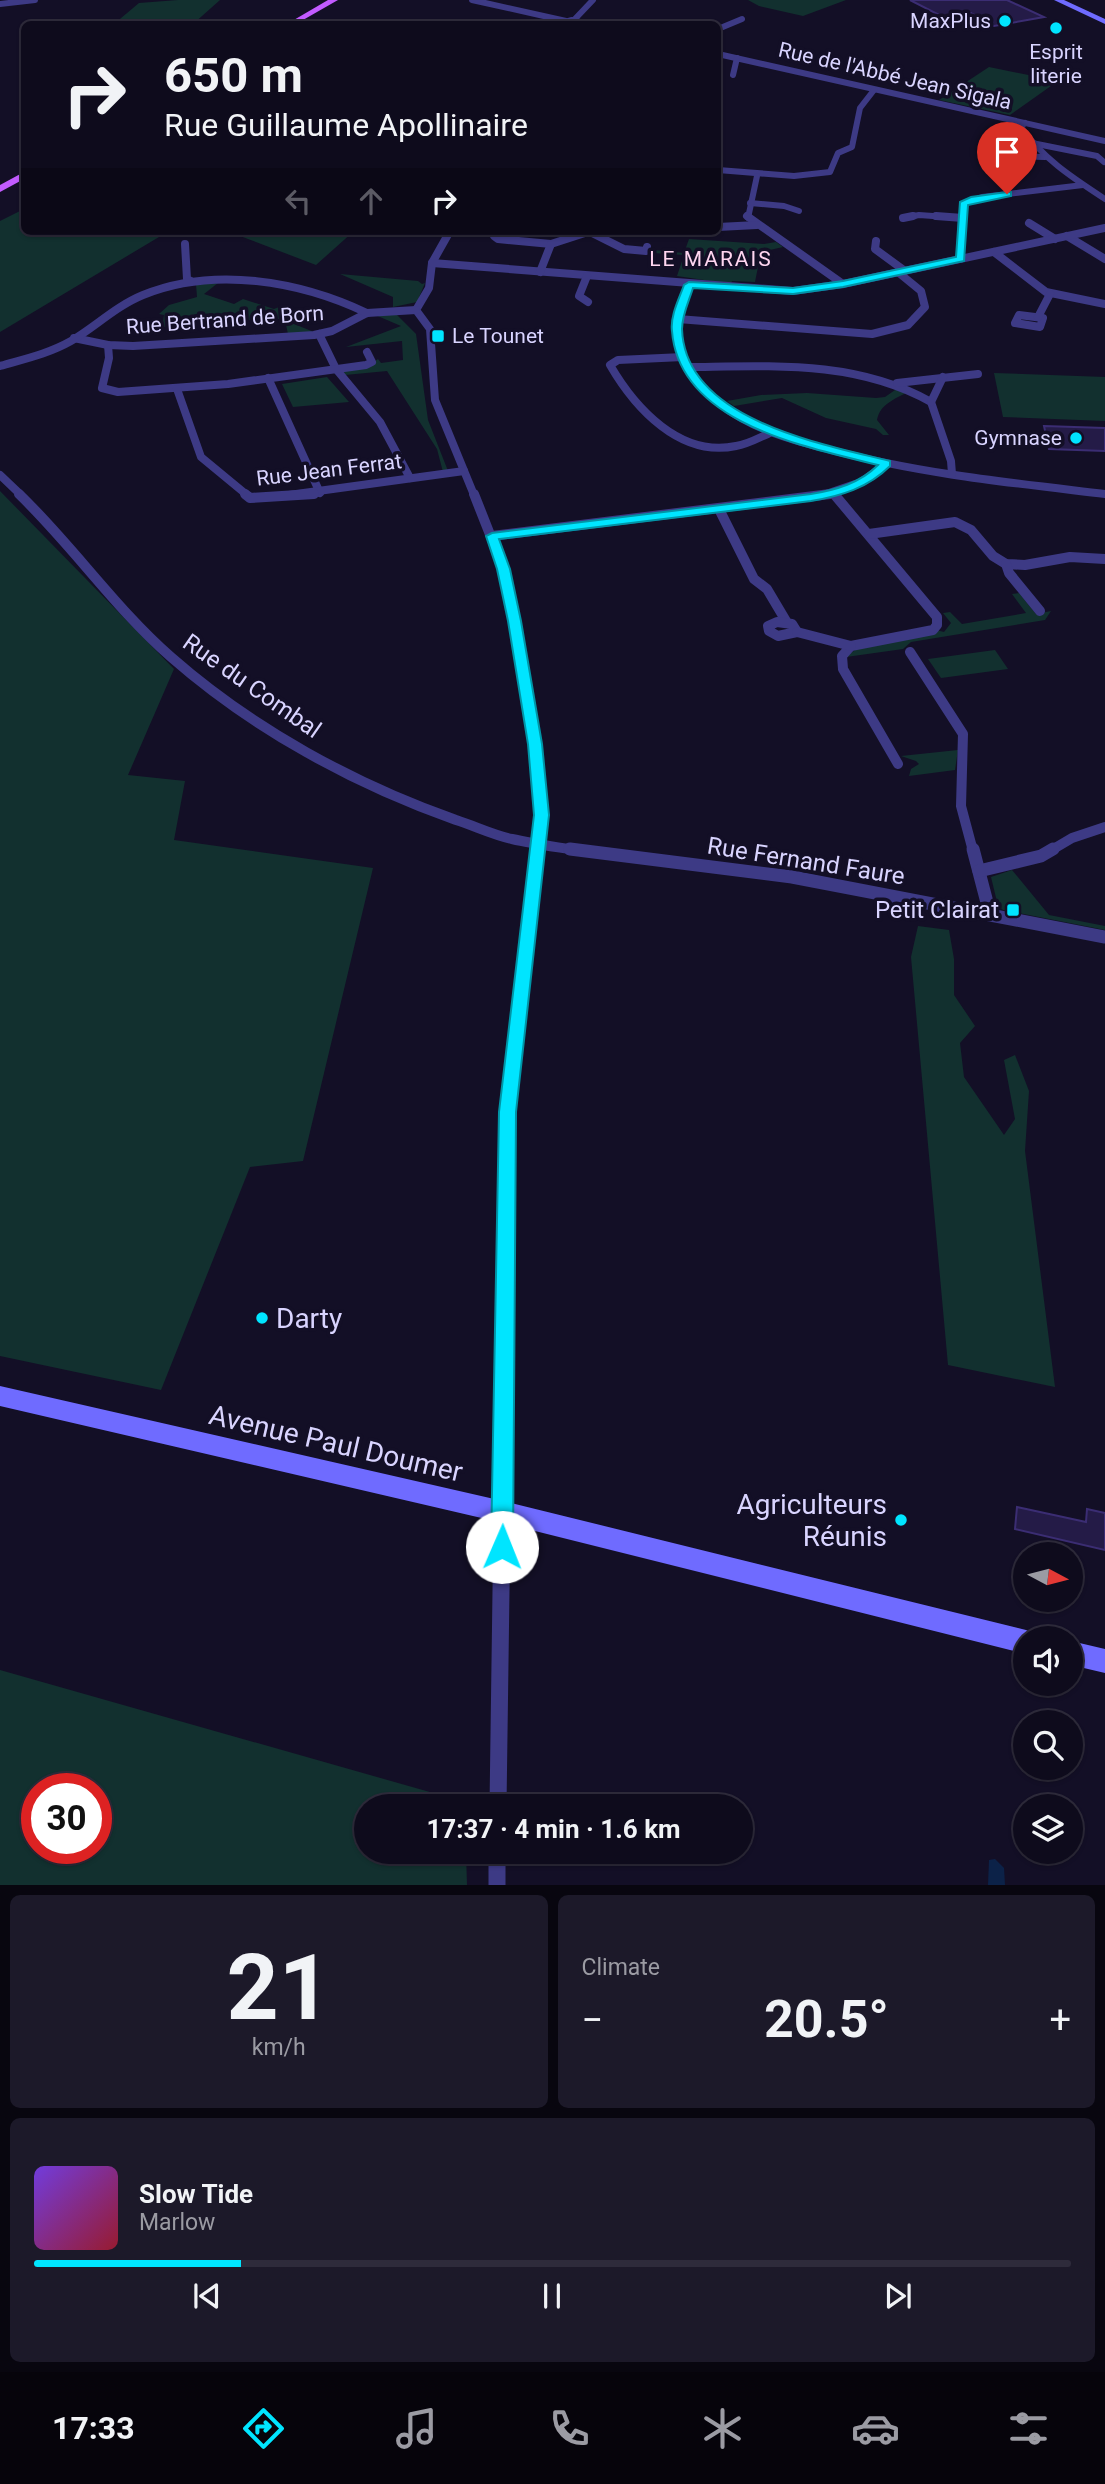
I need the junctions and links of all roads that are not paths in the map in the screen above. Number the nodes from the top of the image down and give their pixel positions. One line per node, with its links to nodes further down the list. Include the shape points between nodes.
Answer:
1 (35, 0): 6 (street)
2 (334, 0): 8 (main road)
3 (472, 0): 9 (street)
4 (593, 0): 10 (street)
5 (1058, 0): 11 (main road)
6 (0, 4)
7 (742, 19): 12 (street)
8 (296, 21)
9 (564, 21)
10 (575, 21)
11 (1105, 22)
12 (721, 28)
13 (721, 55): 14 (street, Rue de l'Abbé Jean Sigala)
14 (737, 58): 15 (street); 16 (street, Rue de l'Abbé Jean Sigala)
15 (733, 75)
16 (874, 90): 17 (street, Rue de l'Abbé Jean Sigala); 24 (street, via 860,103 852,146 835,157 830,173)
17 (1025, 123): 18 (street, Rue de l'Abbé Jean Sigala); 19 (street, via 1021,127)
18 (1105, 141)
19 (1032, 143): 20 (street); 22 (street, via 1097,156)
20 (1045, 157): 21 (street, via 1008,156); 26 (street)
21 (1009, 160)
22 (1104, 162)
23 (721, 170): 24 (street)
24 (757, 176): 29 (street)
25 (21, 177): 27 (main road)
26 (1083, 185): 28 (street); 32 (street, via 971,200 963,204)
27 (0, 189)
28 (1105, 199)
29 (750, 203): 30 (street); 34 (street, via 747,217)
30 (799, 211)
31 (903, 218): 32 (street)
32 (962, 218): 48 (street)
33 (1029, 223): 42 (street)
34 (757, 225): 35 (street); 55 (street)
35 (721, 227)
36 (1105, 228): 41 (street)
37 (448, 235): 50 (street)
38 (494, 235): 45 (street)
39 (578, 235): 45 (street)
40 (598, 235): 46 (street, via 624,249 646,251)
41 (1067, 236): 42 (street); 49 (street)
42 (1055, 239): 47 (street)
43 (876, 241): 52 (street, via 875,249)
44 (185, 244): 54 (street, via 187,279)
45 (551, 244): 51 (street)
46 (647, 247)
47 (995, 252): 48 (street); 57 (street)
48 (960, 259): 52 (street)
49 (1105, 259)
50 (432, 263): 51 (street); 60 (street, via 429,288)
51 (540, 272): 53 (street)
52 (902, 272): 55 (street); 63 (street, via 926,298 925,307 908,325 890,331 848,333)
53 (587, 276): 56 (street); 58 (street, via 579,296)
54 (191, 281): 61 (street, via 276,285); 65 (street, via 143,295)
55 (843, 284): 56 (street, via 793,291)
56 (689, 285): 63 (street)
57 (1051, 294): 59 (street); 62 (street)
58 (588, 302)
59 (1105, 304)
60 (416, 310): 61 (street, Rue Bertrand de Born); 80 (street, via 430,328 435,400)
61 (366, 313): 64 (street, Rue Bertrand de Born)
62 (1038, 317)
63 (678, 319): 68 (street)
64 (320, 334): 66 (street, Rue Bertrand de Born); 71 (street)
65 (74, 338): 66 (street, Rue Bertrand de Born); 69 (street)
66 (108, 345): 76 (street, via 102,387 107,391)
67 (368, 352): 71 (street, via 370,363)
68 (683, 357): 70 (street); 78 (street, via 618,360 610,365 637,405 686,441 731,447)
69 (0, 366)
70 (689, 367): 75 (street, via 798,368); 78 (street, via 719,404)
71 (336, 369): 74 (street); 83 (street, via 380,422)
72 (978, 374): 73 (street)
73 (943, 377): 75 (street); 77 (street)
74 (268, 378): 76 (street); 84 (street)
75 (897, 383): 77 (street)
76 (177, 389): 84 (street, Rue Jean Ferrat, via 201,457 244,496)
77 (932, 402): 82 (street)
78 (772, 432): 79 (street)
79 (886, 464): 82 (street); 85 (street, via 871,479)
80 (464, 471): 83 (street, Rue Jean Ferrat); 89 (street)
81 (0, 474): 99 (street, Rue du Combal, via 171,657 269,730 417,806 510,839)
82 (952, 474): 86 (street)
83 (410, 478): 84 (street, Rue Jean Ferrat)
84 (320, 493)
85 (834, 494): 87 (street); 88 (street)
86 (1105, 494)
87 (719, 509): 89 (street); 93 (street, via 754,579 767,589)
88 (869, 534): 91 (street, via 955,522 971,530); 95 (street, via 932,610 937,625 926,632)
89 (492, 536): 99 (street, via 504,569 535,744)
90 (1105, 559): 91 (street)
91 (1006, 564): 92 (street)
92 (1040, 611)
93 (786, 621): 94 (street); 94 (street, via 771,623 769,631 778,636)
94 (797, 632): 95 (street)
95 (850, 646): 97 (street, via 843,653 843,669)
96 (910, 652): 100 (street, via 963,734 961,806)
97 (898, 764)
98 (1105, 827): 100 (street, via 1072,838 1041,856)
99 (540, 844): 101 (street, Rue Fernand Faure, via 792,877); 104 (street, via 508,1112)
100 (979, 871): 101 (street)
101 (990, 914): 102 (street, Rue Fernand Faure)
102 (1105, 937)
103 (0, 1396): 104 (main road, Avenue Paul Doumer)
104 (503, 1512): 105 (main road, Avenue Paul Doumer); 108 (street)
105 (1013, 1639)
106 (1083, 1656): 107 (main road)
107 (1105, 1661)
108 (498, 1794)
109 (497, 1864): 110 (street)
110 (497, 1885)

